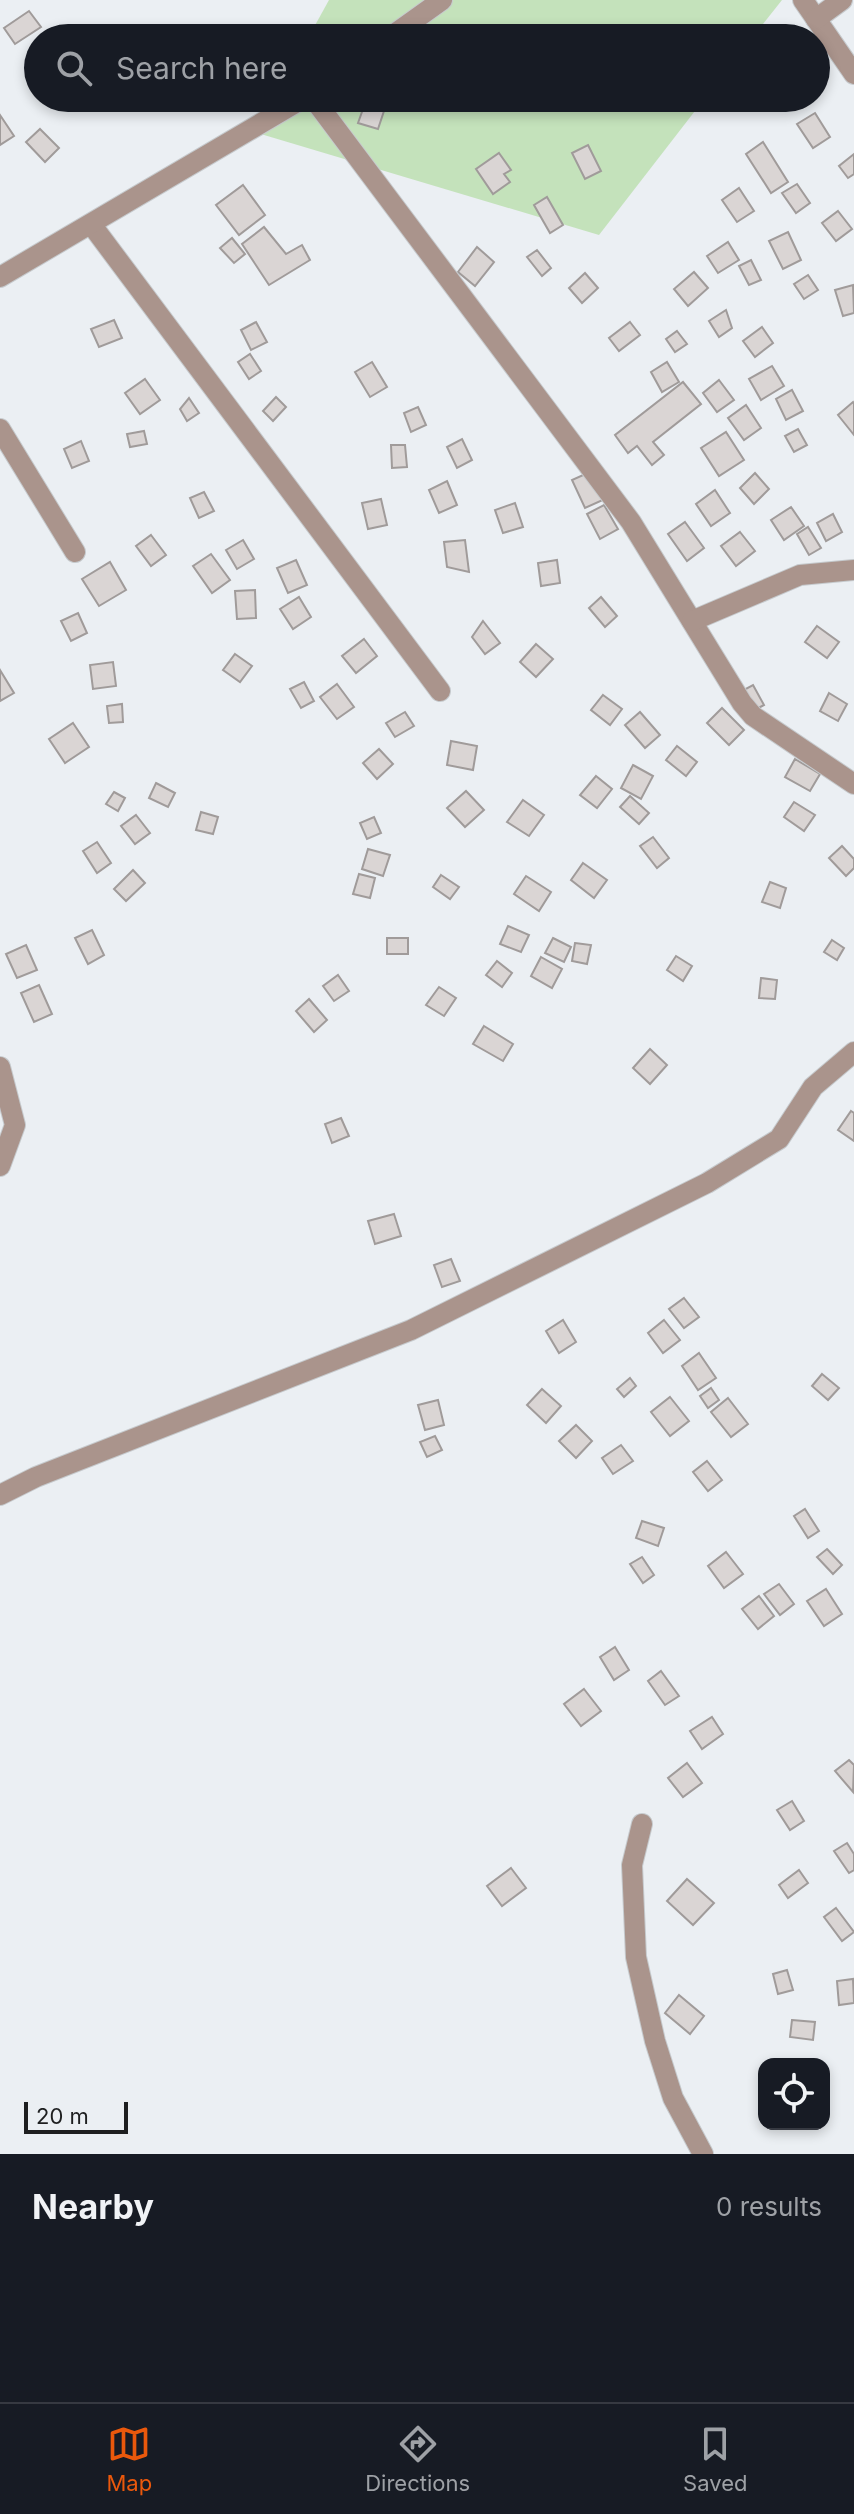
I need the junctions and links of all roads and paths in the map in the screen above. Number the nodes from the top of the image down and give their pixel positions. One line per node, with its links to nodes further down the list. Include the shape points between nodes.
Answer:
1 (442, 0): 5 (street)
2 (803, 0): 4 (street)
3 (842, 0): 4 (street)
4 (816, 19): 6 (street)
5 (409, 24)
6 (819, 24)
7 (830, 39): 8 (street)
8 (854, 74)
9 (280, 112): 11 (street)
10 (324, 112): 16 (street, via 631,522)
11 (91, 224): 12 (street); 17 (street)
12 (3, 269)
13 (0, 429): 14 (street)
14 (75, 552)
15 (854, 570): 16 (street, via 800,575)
16 (692, 621): 18 (street, via 753,716)
17 (440, 691)
18 (854, 784)
19 (854, 1052): 22 (street, via 813,1087 779,1139 707,1183 411,1330)
20 (0, 1067): 21 (street, via 15,1125)
21 (0, 1166)
22 (0, 1495)
23 (642, 1824): 24 (street, via 632,1865 636,1957 673,2098)
24 (703, 2154)

